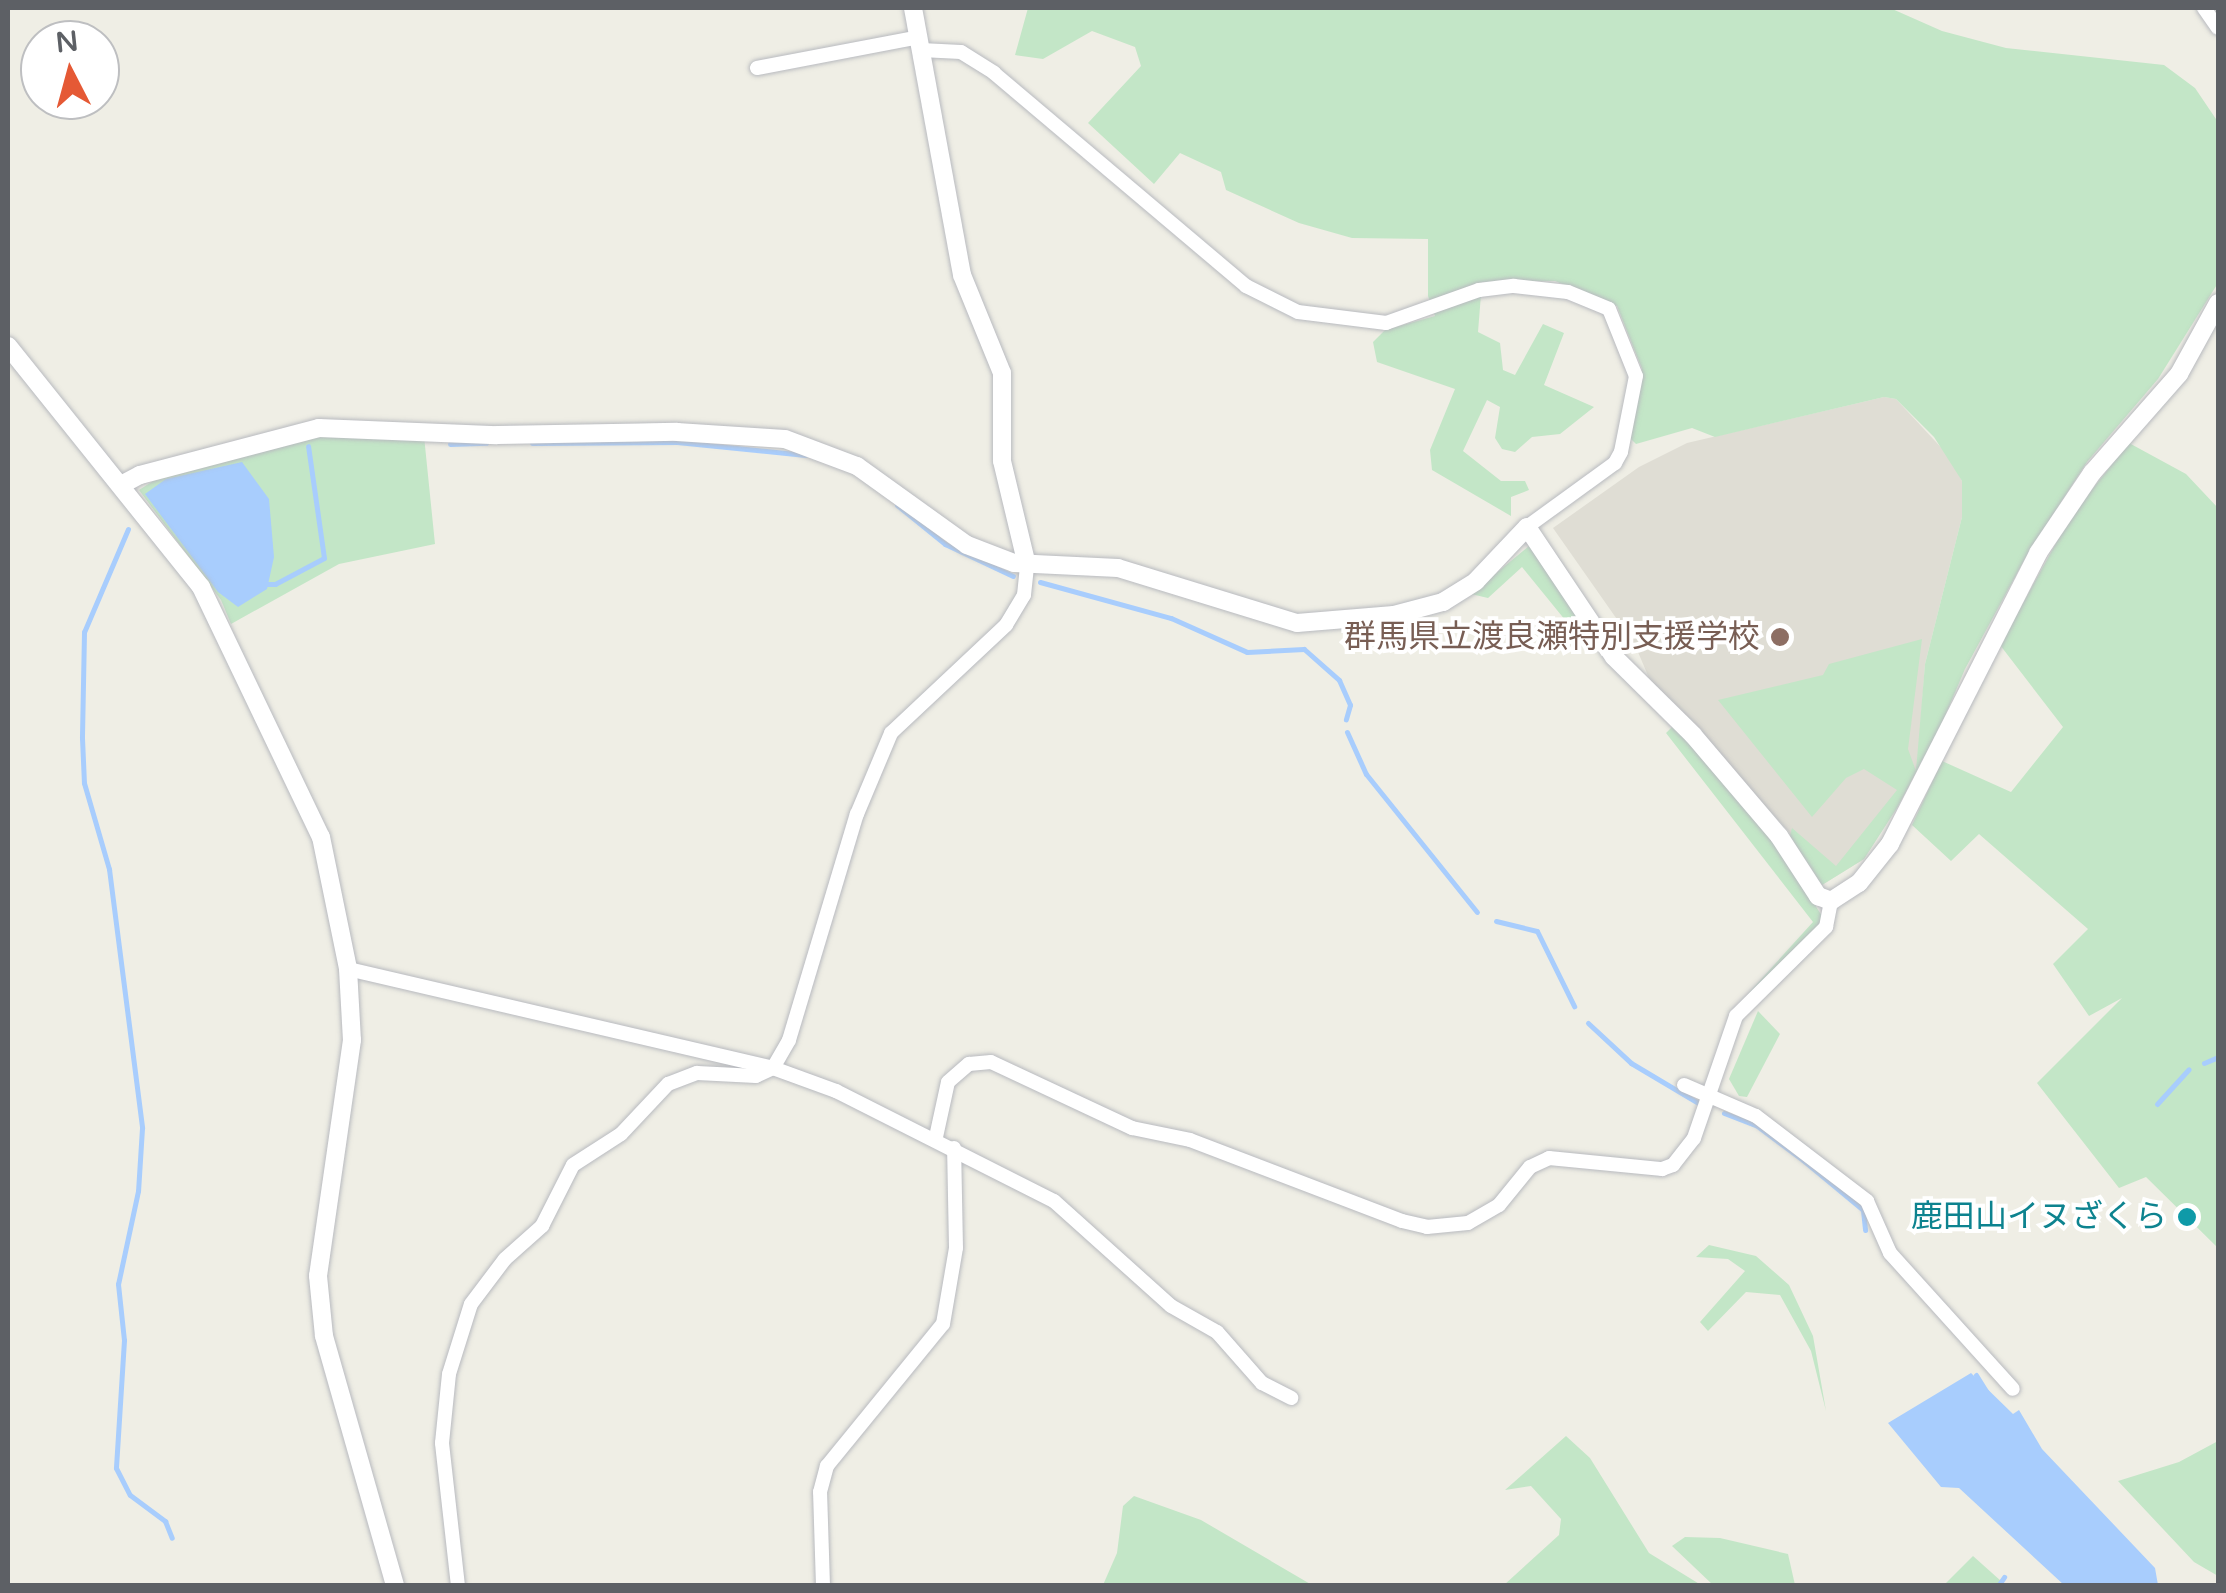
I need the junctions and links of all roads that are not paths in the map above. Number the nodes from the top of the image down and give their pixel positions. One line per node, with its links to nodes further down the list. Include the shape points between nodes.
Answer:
1 (913, 8): 4 (street)
2 (2204, 8): 3 (street)
3 (2218, 28)
4 (920, 43): 5 (street); 9 (street, via 960,52 994,74 1246,286 1298,312 1386,323 1479,290 1514,286 1568,292 1609,309 1636,376 1621,452); 10 (street, via 962,275 1002,372 1002,460)
5 (757, 68)
6 (2218, 303): 11 (street, via 2179,374 2092,472 2038,553 1890,844 1858,884)
7 (8, 346): 8 (street)
8 (121, 485): 10 (street, via 140,474 319,428 785,439 857,466 966,545); 12 (street, via 224,624 310,806)
9 (1527, 527): 10 (street, via 1476,581 1444,602 1394,615 1314,622 1259,615 1099,564); 11 (street, via 1614,657 1694,735 1779,836 1818,896)
10 (1027, 565): 13 (street, via 1024,594 1006,625 891,733 857,814 789,1040)
11 (1831, 901): 15 (street, via 1826,926 1736,1016)
12 (348, 970): 13 (street); 20 (street, via 352,1040 318,1276 324,1336)
13 (773, 1068): 16 (street); 21 (street, via 756,1076 686,1075 668,1084 621,1134 573,1165 542,1226 504,1259 472,1304 449,1374 442,1444)
14 (1684, 1085): 15 (street)
15 (1707, 1096): 16 (street, via 1694,1138 1673,1165 1662,1170 1549,1158 1530,1167 1486,1215 1439,1227 1402,1220 1190,1140 1132,1128 991,1062 969,1064 948,1082); 18 (street, via 1756,1116 1867,1201 1890,1253)
16 (936, 1137): 17 (street)
17 (954, 1148): 19 (street, via 1054,1201 1171,1306 1217,1332 1262,1383); 22 (street, via 956,1248 943,1324 827,1466 820,1492)
18 (2012, 1389)
19 (1291, 1398)
20 (395, 1586)
21 (458, 1586)
22 (822, 1586)

